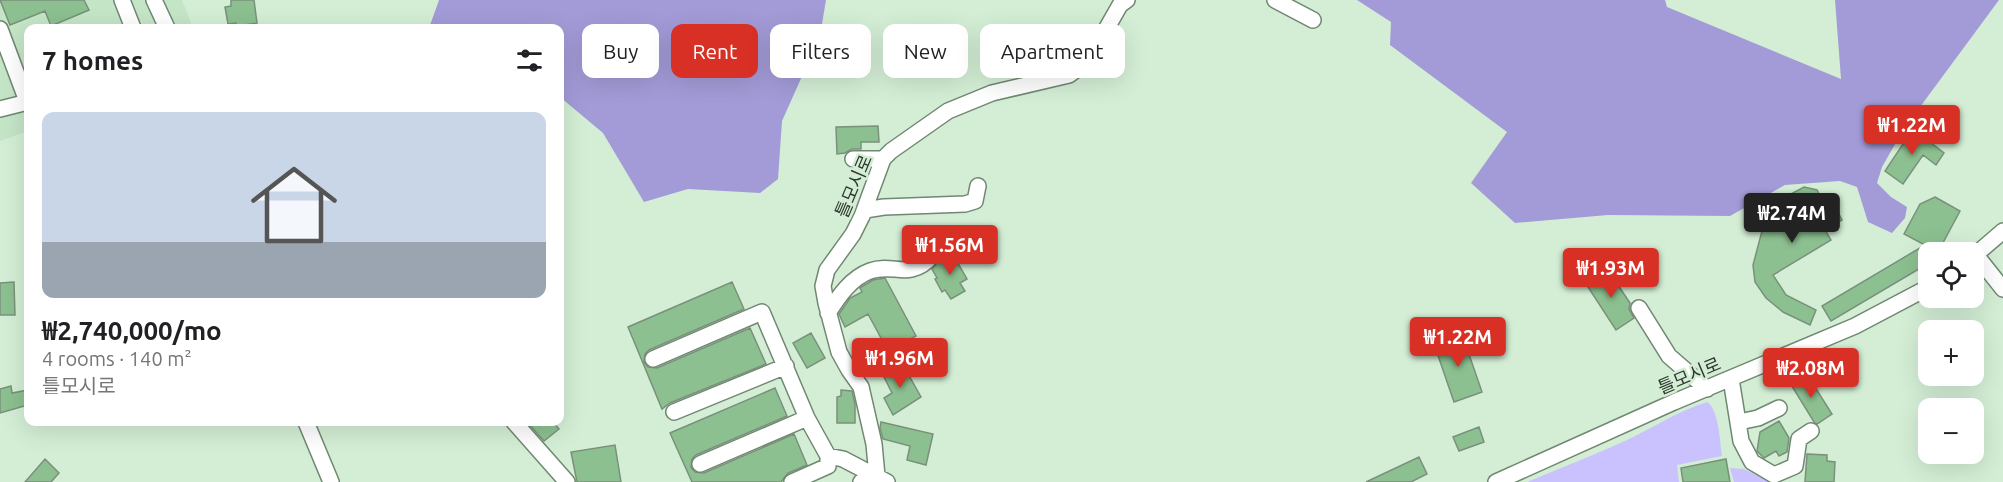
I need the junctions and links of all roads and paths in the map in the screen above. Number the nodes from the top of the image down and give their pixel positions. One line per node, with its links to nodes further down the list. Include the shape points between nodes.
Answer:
1 (122, 0): 6 (street)
2 (154, 0): 7 (street)
3 (1127, 0): 13 (street, 틀모시로, via 1120,5 1088,61 1070,75 992,93 948,111)
4 (1275, 0): 5 (street)
5 (1313, 20)
6 (131, 24)
7 (165, 24)
8 (0, 29): 9 (street)
9 (24, 92)
10 (24, 104): 11 (street)
11 (0, 109)
12 (853, 159): 13 (street)
13 (883, 159): 15 (street, 틀모시로)
14 (978, 186): 15 (street, via 975,201 965,204)
15 (864, 210): 23 (street, 틀모시로, via 853,234 827,270 823,285)
16 (2003, 231): 18 (street)
17 (940, 235): 23 (street, via 939,245 930,258 911,269 882,267 869,271 845,289)
18 (1984, 248)
19 (1984, 267): 20 (street)
20 (2003, 289)
21 (1918, 293): 26 (street, 틀모시로, via 1855,326)
22 (1639, 308): 27 (street, via 1669,356)
23 (828, 314): 37 (street, 틀모시로, via 839,352 861,387)
24 (653, 359): 25 (street, via 762,312)
25 (786, 366): 29 (street); 30 (street)
26 (1731, 379): 27 (street, 틀모시로); 31 (street)
27 (1707, 389): 42 (street, 틀모시로)
28 (1779, 408): 31 (street)
29 (674, 412)
30 (807, 418): 35 (street); 36 (street)
31 (1738, 422): 34 (street, via 1752,462 1774,475 1795,466 1799,439)
32 (308, 426): 38 (street)
33 (518, 426): 39 (street)
34 (1811, 431)
35 (828, 456): 37 (street, via 843,459); 40 (street, via 828,466)
36 (700, 464)
37 (882, 479): 41 (street)
38 (331, 482)
39 (567, 482)
40 (792, 482)
41 (861, 482)
42 (1496, 482)

